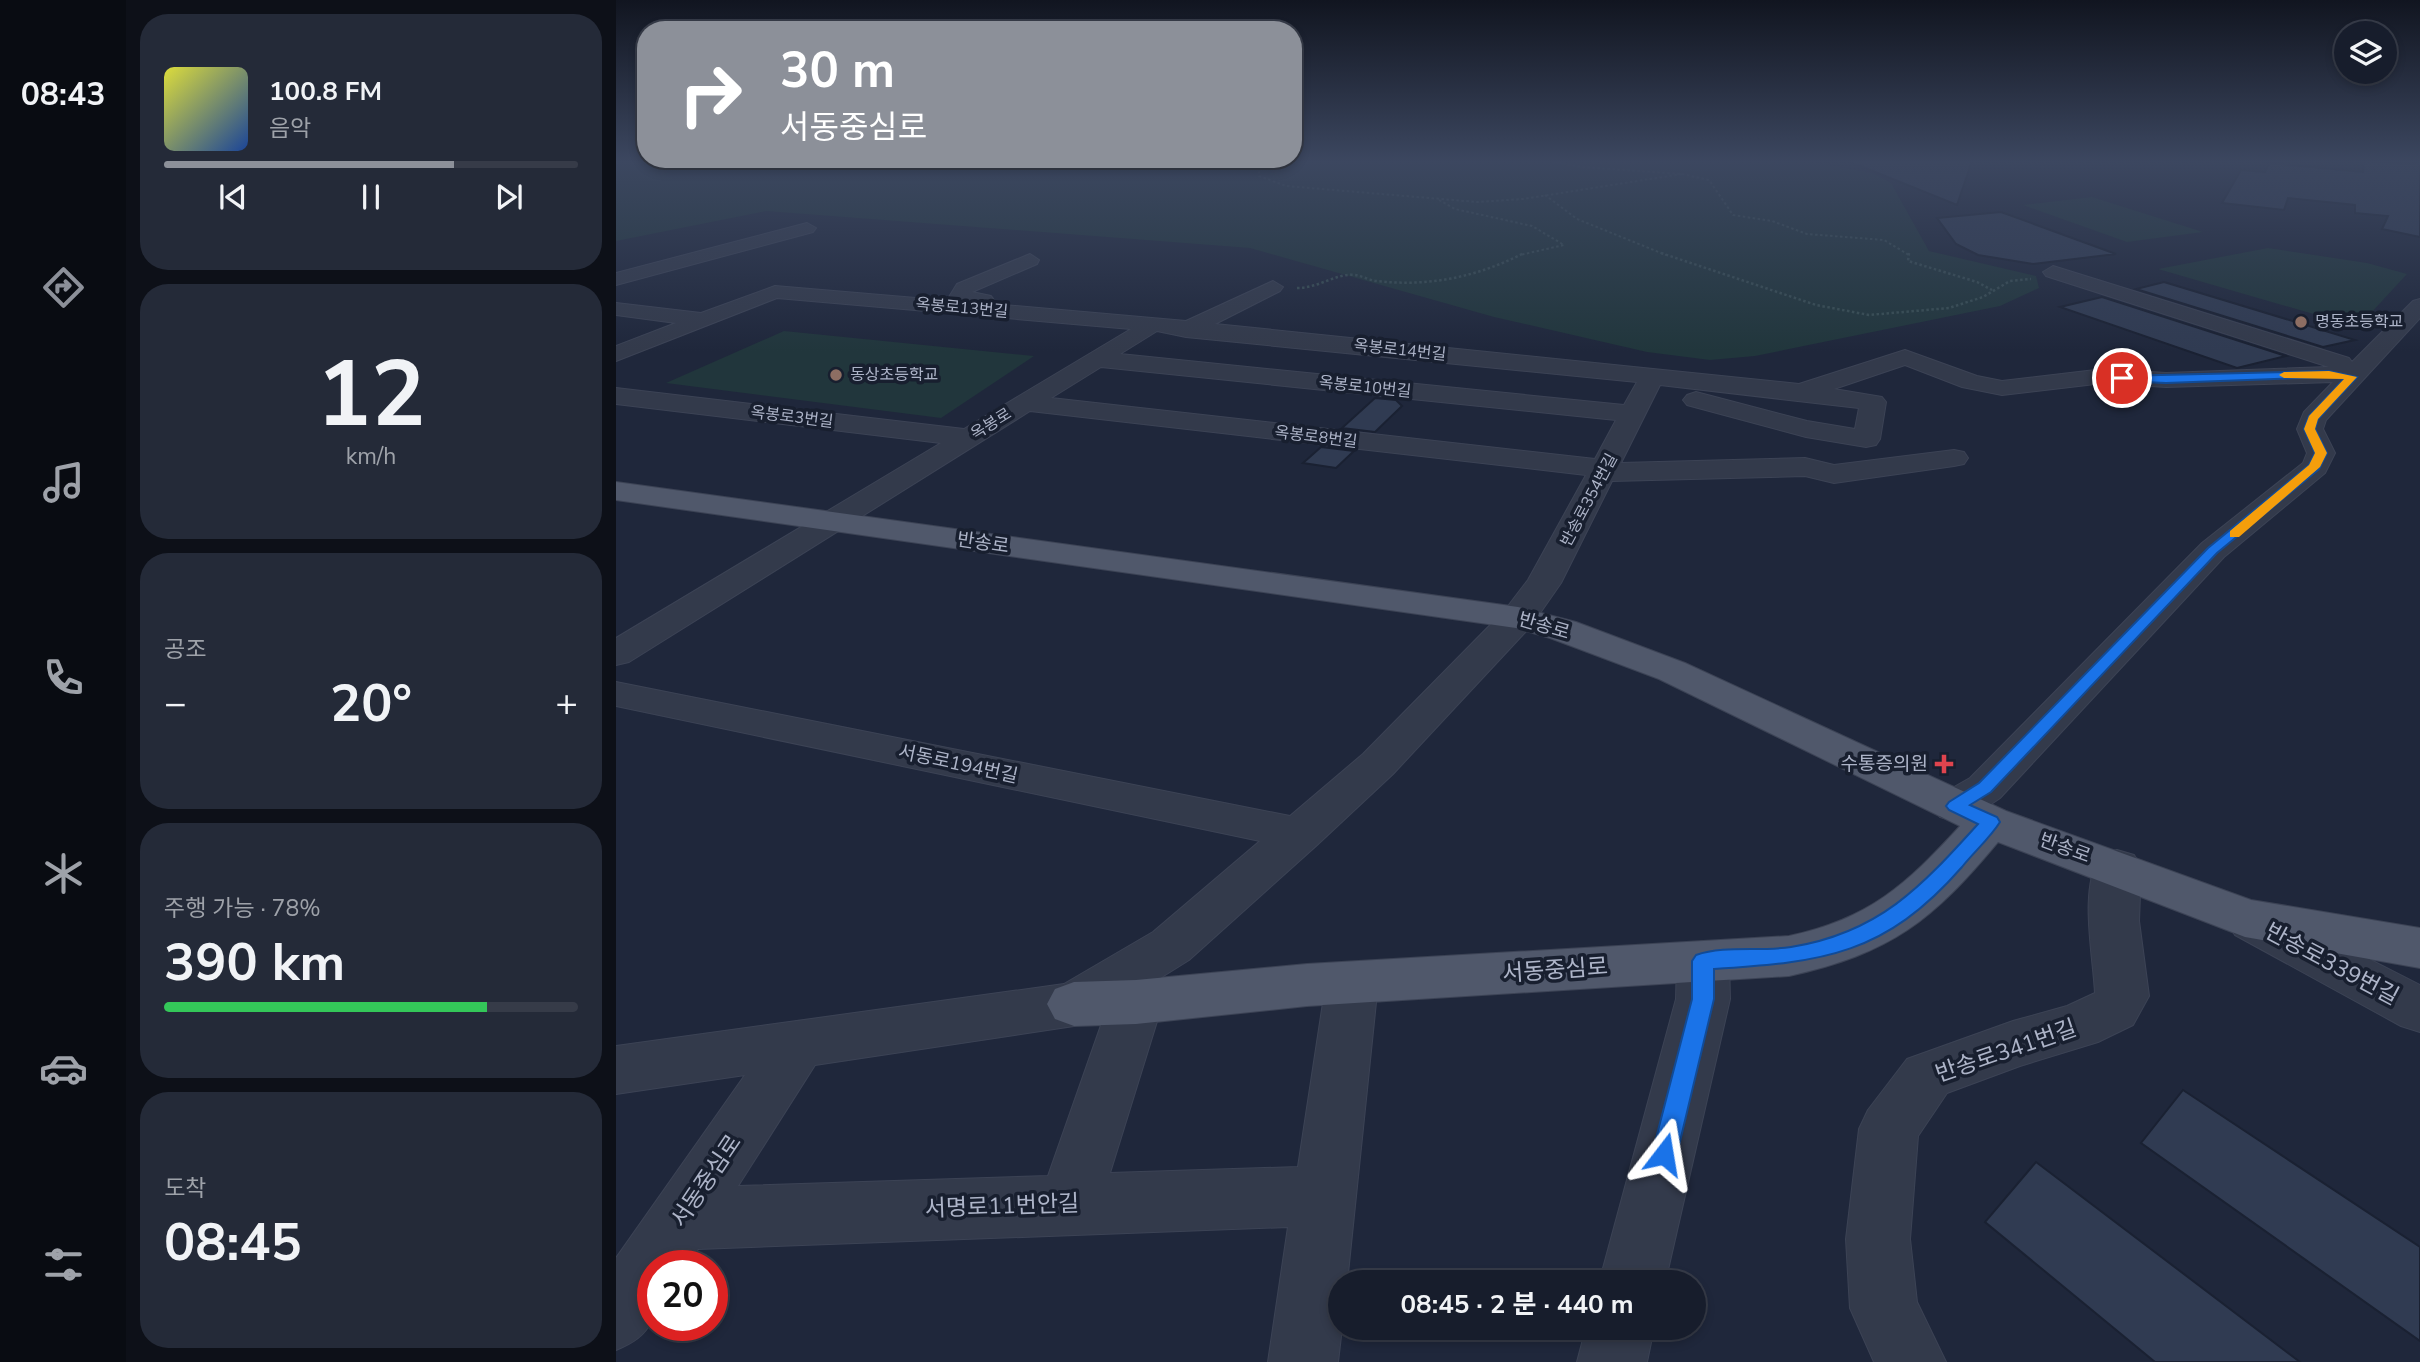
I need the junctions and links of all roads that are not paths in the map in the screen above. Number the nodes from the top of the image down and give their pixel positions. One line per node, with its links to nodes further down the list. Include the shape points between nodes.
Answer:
1 (807, 228): 4 (street)
2 (1030, 260): 9 (street, via 964,288 959,297 1109,313)
3 (2053, 272): 14 (street)
4 (616, 279)
5 (1273, 287): 11 (street)
6 (2420, 305): 14 (street)
7 (616, 309): 8 (street)
8 (703, 320): 9 (street, 옥봉로13번길, via 775,292); 12 (street)
9 (1102, 320): 10 (street, 옥봉로13번길)
10 (1149, 327): 11 (street, 옥봉로14번길); 13 (street, 옥봉로)
11 (1186, 330): 16 (street, 옥봉로14번길)
12 (620, 350)
13 (1096, 359): 16 (street, 옥봉로10번길); 18 (street, 옥봉로)
14 (2356, 373): 15 (street, via 2166,380 2104,376 2002,388 1971,382 1905,357); 27 (street, via 2313,418 2310,429 2321,453 2315,467 2213,550 1985,788)
15 (1801, 392): 16 (street); 16 (street, via 1874,402 1866,439)
16 (1644, 394): 21 (street, 반송로354번길)
17 (616, 396): 19 (street, 옥봉로3번길)
18 (1026, 403): 19 (street, 옥봉로); 21 (street, 옥봉로8번길)
19 (969, 438): 23 (street, 옥봉로)
20 (1954, 458): 21 (street, 옥봉로8번길, via 1834,474 1805,467)
21 (1606, 469): 24 (street, 반송로354번길, via 1544,583)
22 (616, 491): 23 (main road, 반송로)
23 (834, 522): 24 (main road, 반송로); 25 (street, 옥봉로)
24 (1517, 618): 27 (main road, 반송로, via 1563,630 1672,671); 28 (street, 서동중심로, via 1378,764)
25 (616, 654)
26 (616, 694): 28 (street, 서동로194번길)
27 (1973, 814): 29 (main road, 반송로); 32 (main road, 서동중심로, via 1931,888 1869,934 1789,956)
28 (1301, 834): 35 (street, 서동중심로, via 1171,946)
29 (2117, 867): 30 (main road, 반송로); 47 (street, 반송로341번길, via 2114,921 2122,996 2114,1009 2079,1026 2013,1044 1927,1076 1889,1129 1878,1239 1884,1308)
30 (2245, 918): 31 (main road, 반송로); 36 (street, 반송로339번길)
31 (2420, 948)
32 (1703, 961): 33 (main road, 서동중심로); 42 (street, via 1703,999)
33 (1352, 983): 34 (main road, 서동중심로); 39 (street)
34 (1136, 1002): 35 (main road, 서동중심로); 40 (street)
35 (1074, 1004): 37 (street, 서동중심로)
36 (2420, 1010)
37 (797, 1046): 38 (street, 서동중심로); 41 (street, 서동중심로)
38 (616, 1070)
39 (1323, 1196): 40 (street, 서명로11번안길); 45 (street)
40 (1070, 1203): 41 (street, 서명로11번안길)
41 (681, 1219): 43 (street, 서동중심로)
42 (1635, 1270)
43 (616, 1316)
44 (1617, 1340): 46 (street)
45 (1303, 1362)
46 (1612, 1362)
47 (1911, 1362)

